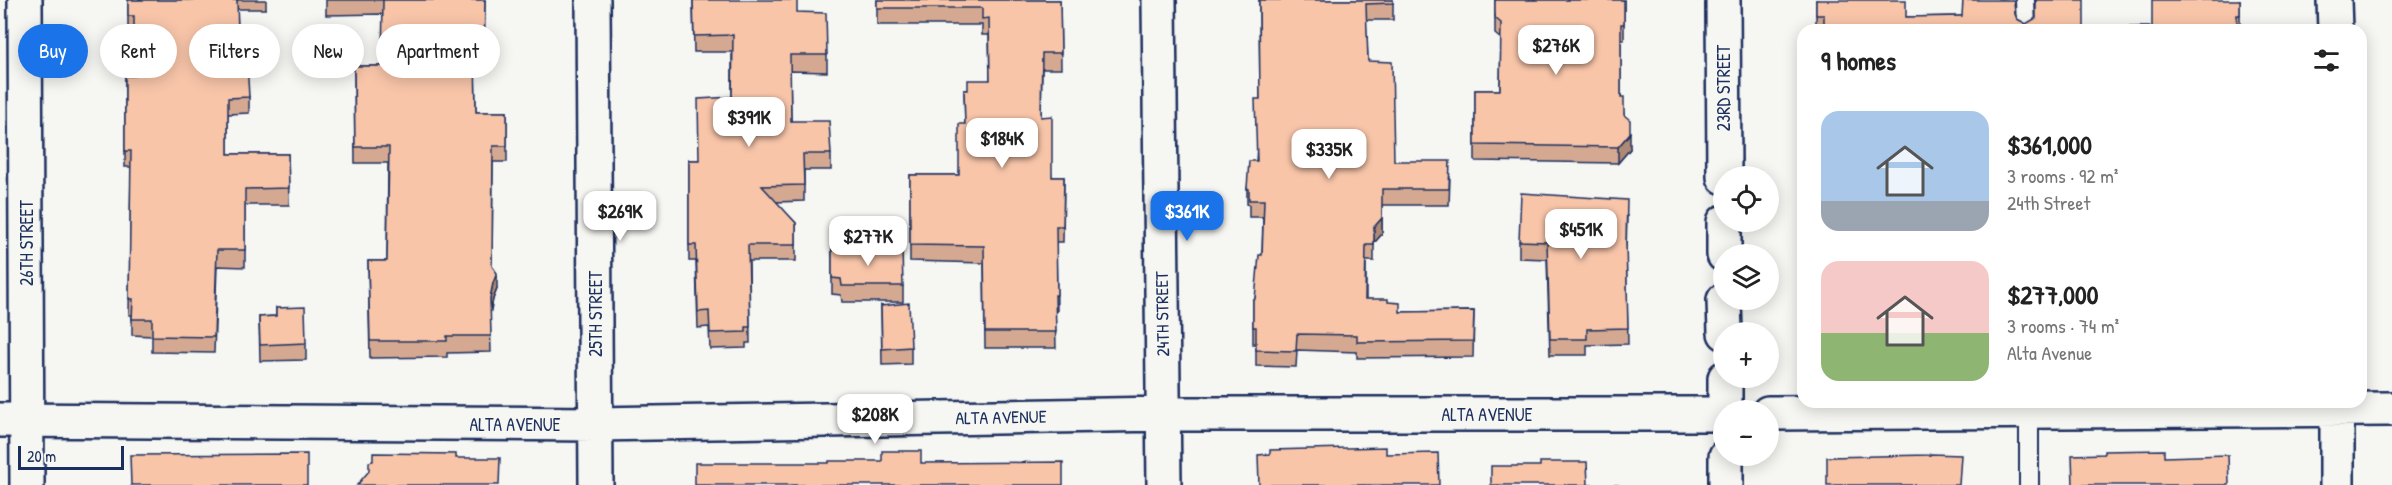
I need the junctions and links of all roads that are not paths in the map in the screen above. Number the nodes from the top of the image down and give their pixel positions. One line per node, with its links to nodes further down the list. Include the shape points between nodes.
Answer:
1 (25, 0): 18 (street, 26TH STREET)
2 (593, 0): 19 (street, 25TH STREET)
3 (1159, 0): 17 (street, 24TH STREET)
4 (1723, 0): 9 (street, 23RD STREET)
5 (2025, 0): 7 (lane)
6 (2334, 0): 8 (street)
7 (2025, 24)
8 (2335, 24)
9 (1724, 166)
10 (1954, 408): 16 (street)
11 (2029, 408): 25 (lane)
12 (2337, 408): 26 (street)
13 (2367, 408): 14 (street)
14 (2392, 409)
15 (1713, 412): 17 (street, ALTA AVENUE)
16 (1779, 413)
17 (1163, 414): 19 (street, ALTA AVENUE); 23 (street, 24TH STREET)
18 (13, 420): 19 (street, ALTA AVENUE); 21 (street, 26TH STREET)
19 (596, 424): 22 (street, 25TH STREET)
20 (1726, 466): 24 (street)
21 (27, 485)
22 (596, 485)
23 (1164, 485)
24 (1726, 485)
25 (2029, 485)
26 (2337, 485)

